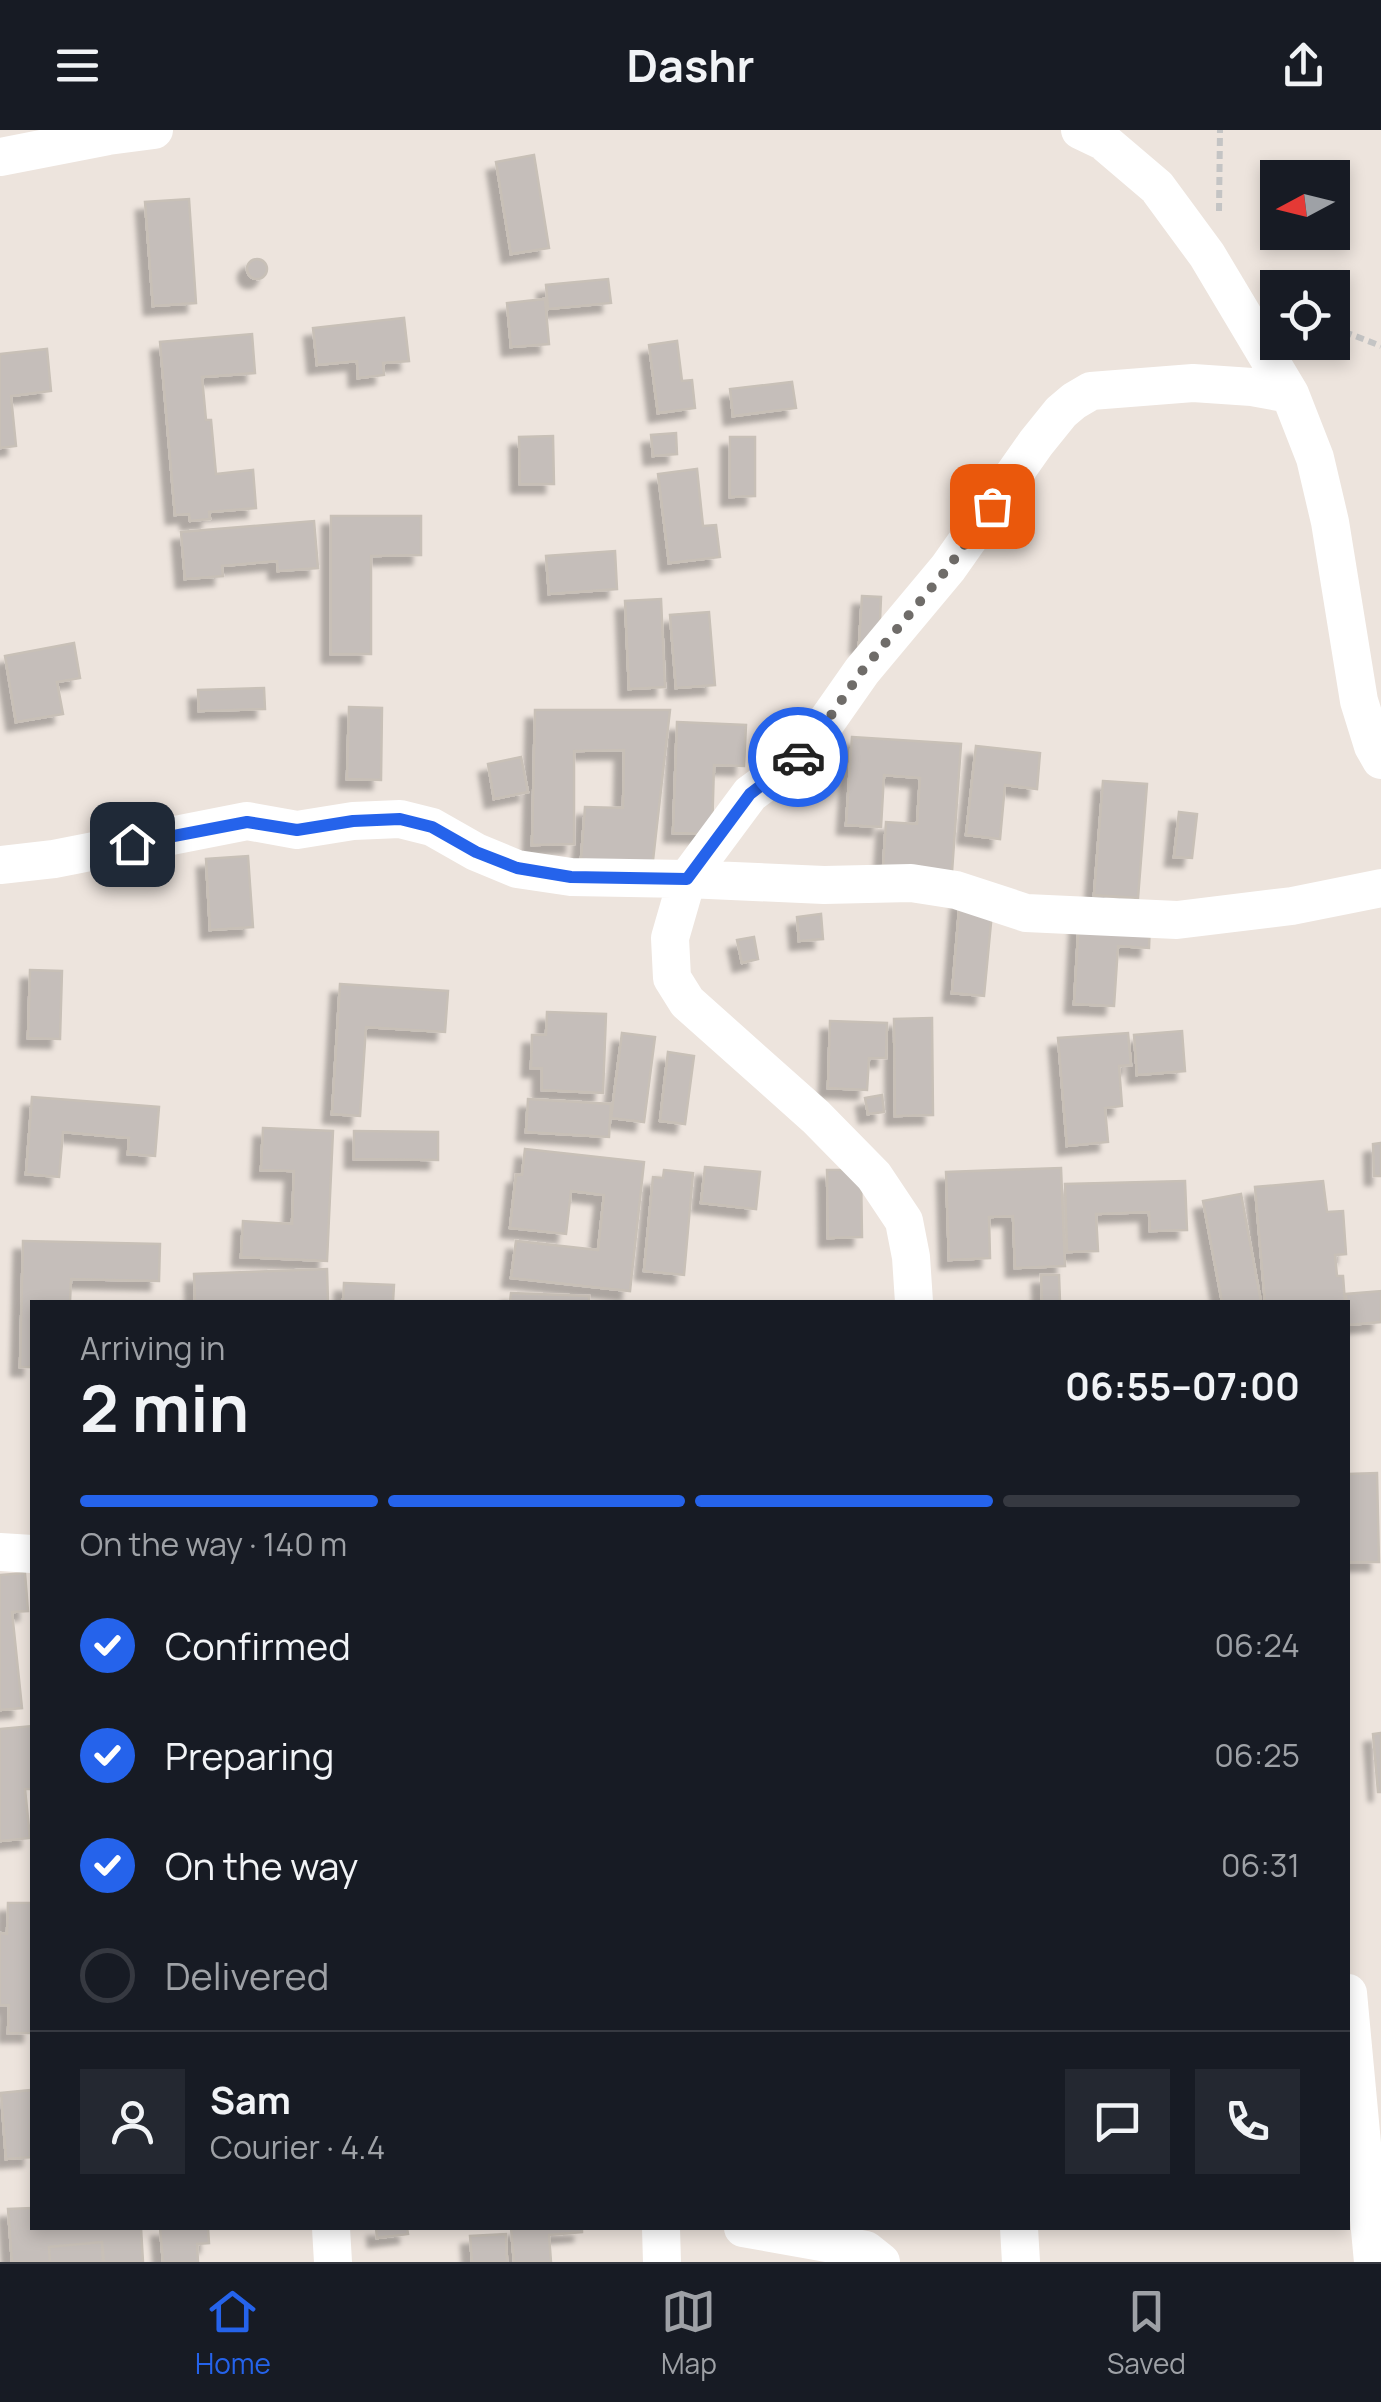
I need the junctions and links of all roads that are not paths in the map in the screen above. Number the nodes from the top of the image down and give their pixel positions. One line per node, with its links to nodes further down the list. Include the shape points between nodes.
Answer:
1 (154, 130): 3 (street)
2 (1080, 130): 4 (street, via 1102,140 1157,187 1207,255)
3 (0, 157)
4 (1290, 394): 5 (street, via 1319,474 1359,702); 7 (street, via 1193,384 1090,392 1074,401 827,721 793,762 750,794)
5 (1381, 760)
6 (0, 865): 7 (street, via 247,822 297,830 400,819 517,868 571,877)
7 (687, 879): 8 (street, via 911,883 1026,913 1177,920); 9 (street, via 670,938 672,978 687,1002 874,1176 904,1221)
8 (1381, 888)
9 (914, 1300)
10 (0, 1552): 11 (street)
11 (30, 1554)
12 (1350, 2015): 21 (street)
13 (331, 2230): 17 (street)
14 (661, 2230): 18 (street)
15 (754, 2230): 19 (street, via 866,2250)
16 (1020, 2230): 20 (street)
17 (333, 2262)
18 (662, 2262)
19 (882, 2262)
20 (1021, 2262)
21 (1373, 2262)

